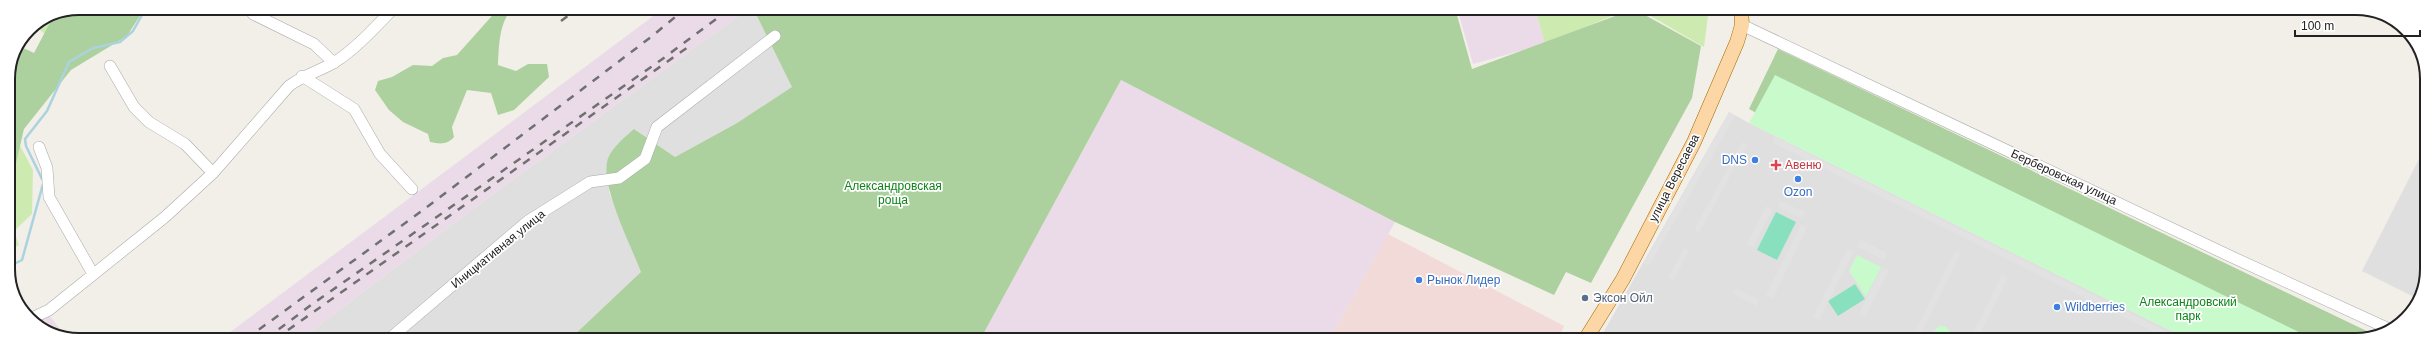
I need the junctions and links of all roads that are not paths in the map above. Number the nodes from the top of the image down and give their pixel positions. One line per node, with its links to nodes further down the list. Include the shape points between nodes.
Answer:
1 (255, 15): 6 (street, via 314,44)
2 (387, 15): 6 (street, via 355,48)
3 (1741, 15): 4 (main road, улица Вересаева)
4 (1742, 25): 14 (street, Берберовская улица); 16 (main road, улица Вересаева, via 1729,63 1694,142 1623,279)
5 (775, 36): 15 (street, Инициативная улица, via 657,127 645,159 619,178 590,182 528,221)
6 (334, 62): 8 (street)
7 (110, 66): 10 (street, via 134,107 149,122 185,144)
8 (302, 76): 10 (street, via 272,103); 11 (street, via 354,109 380,154)
9 (39, 147): 12 (street, via 47,168 48,197)
10 (213, 173): 12 (street, via 165,217)
11 (412, 189)
12 (93, 274): 13 (street, via 49,310)
13 (36, 316)
14 (2384, 326)
15 (396, 333)
16 (1589, 333)

